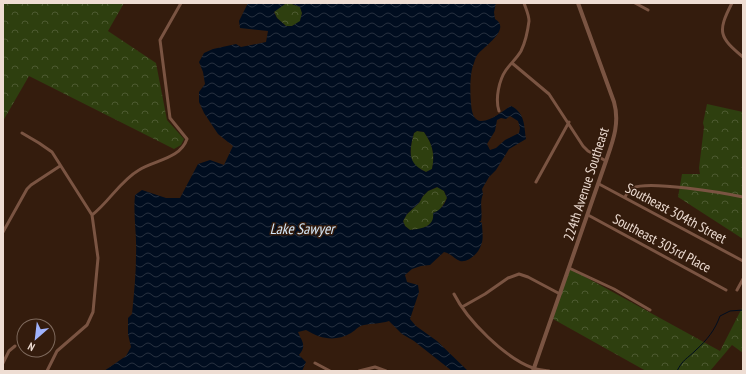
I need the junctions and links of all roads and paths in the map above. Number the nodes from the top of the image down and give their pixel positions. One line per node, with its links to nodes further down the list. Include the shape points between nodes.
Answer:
1 (181, 3): 18 (street, via 160,40 170,118 187,139 186,143 177,153 138,170)
2 (524, 3): 8 (street, via 529,21 521,51)
3 (578, 3): 12 (street, 224th Avenue Southeast, via 616,110 616,132)
4 (635, 3): 6 (street)
5 (732, 3): 7 (street, via 722,24 723,31 727,44)
6 (648, 10)
7 (743, 57)
8 (512, 62): 9 (street, via 503,74 499,86); 10 (street, via 549,94)
9 (499, 111)
10 (569, 122): 12 (street, via 583,146); 14 (street)
11 (22, 133): 13 (street, via 52,152)
12 (606, 161): 15 (street, 224th Avenue Southeast)
13 (60, 166): 18 (street); 20 (street, via 27,189)
14 (536, 182)
15 (599, 184): 16 (street, Southeast 304th Street); 19 (street, 224th Avenue Southeast)
16 (625, 197): 17 (street, via 634,188 647,185); 21 (street, Southeast 304th Street)
17 (743, 197)
18 (92, 215): 34 (street, via 98,258 93,312 87,325 57,351)
19 (588, 215): 22 (street, 224th Avenue Southeast); 24 (street, Southeast 303rd Place)
20 (3, 232)
21 (743, 261)
22 (569, 268): 27 (street, 224th Avenue Southeast); 29 (street)
23 (743, 279): 25 (street)
24 (726, 290)
25 (737, 290)
26 (454, 294): 28 (street)
27 (560, 294): 28 (street, via 519,274 508,278); 33 (street, 224th Avenue Southeast)
28 (462, 307): 33 (street, via 482,332 508,354)
29 (650, 310)
30 (15, 346): 32 (street)
31 (315, 362): 35 (street)
32 (3, 363)
33 (533, 370): 38 (street)
34 (47, 371)
35 (330, 371)
36 (359, 371): 37 (street, via 375,367)
37 (386, 371)
38 (549, 371)

